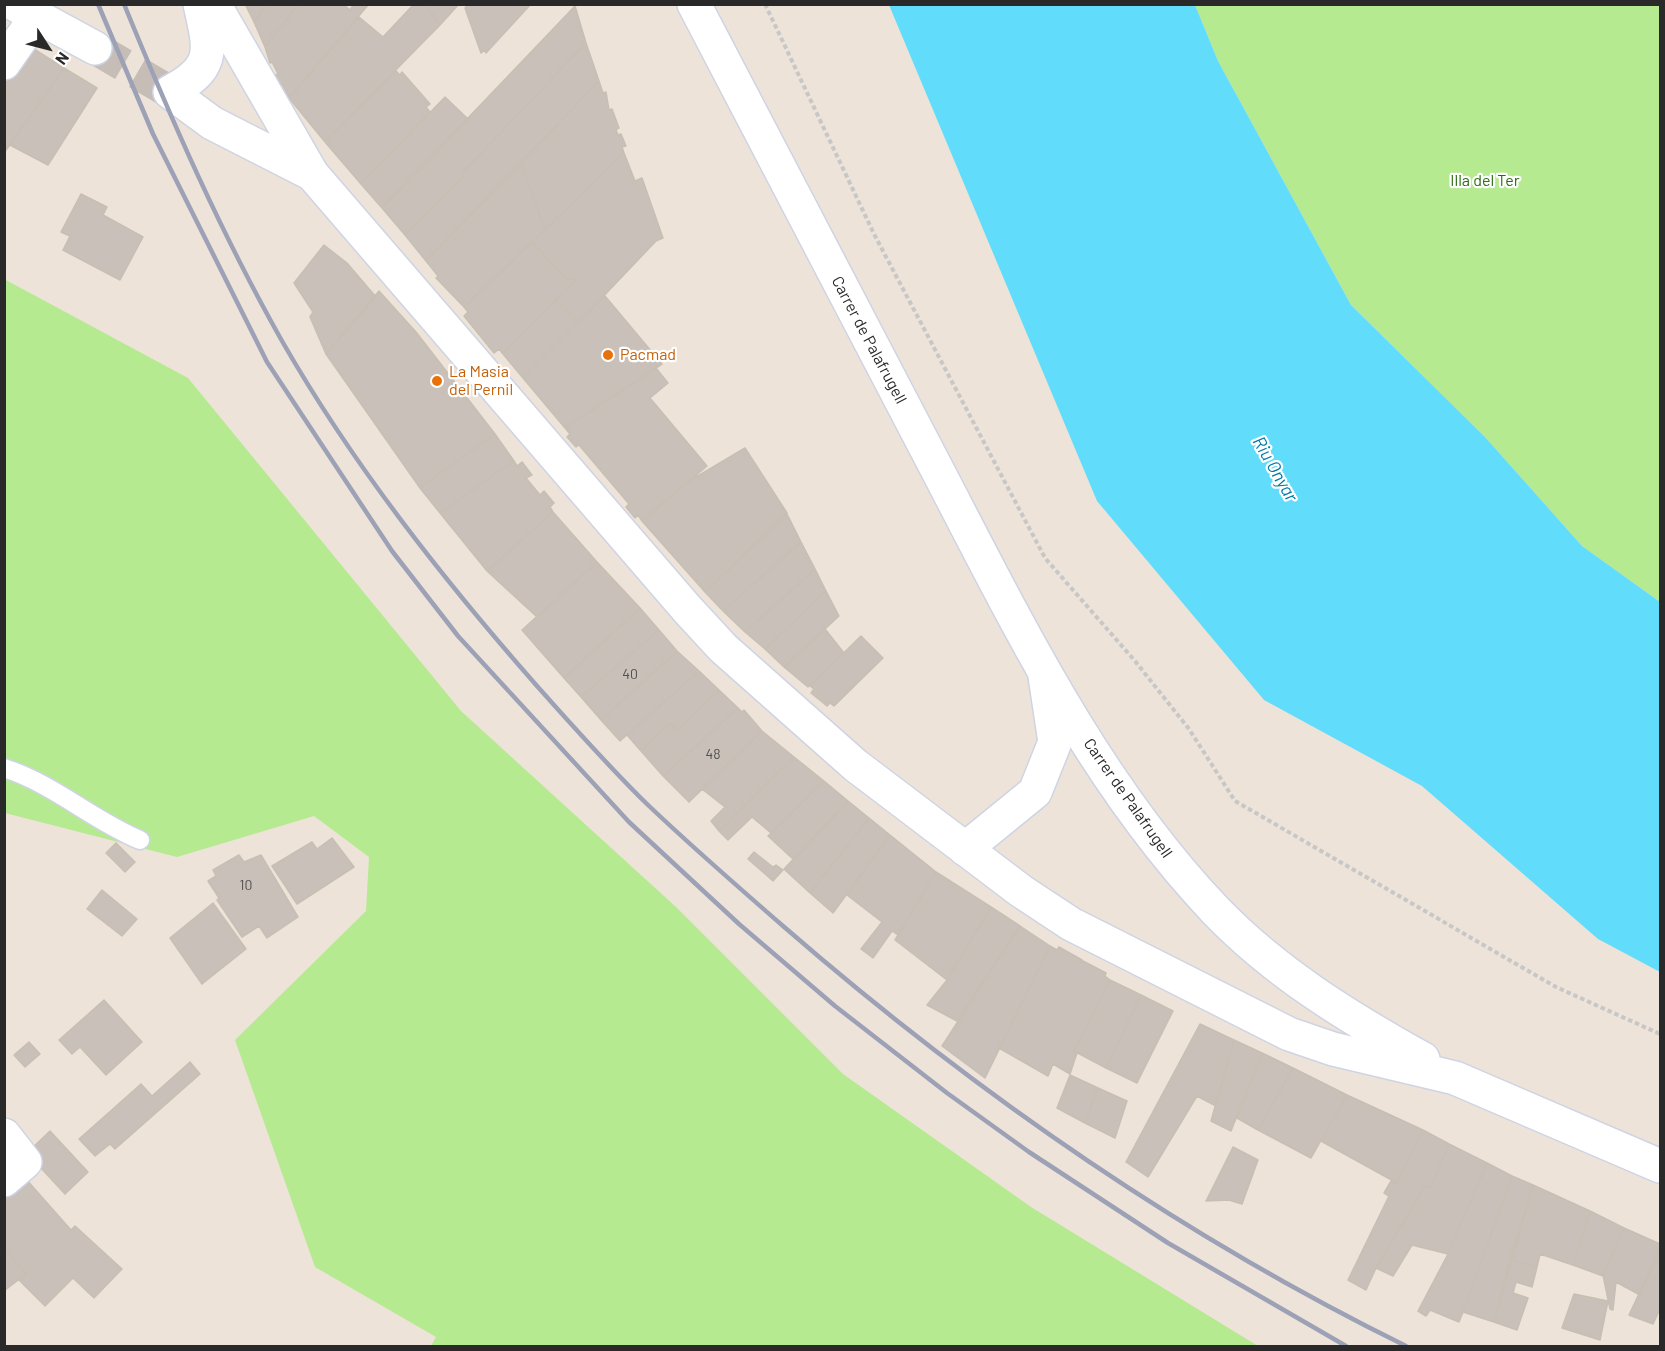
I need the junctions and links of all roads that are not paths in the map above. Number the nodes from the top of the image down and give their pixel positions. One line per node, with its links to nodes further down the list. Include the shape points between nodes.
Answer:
1 (200, 4): 7 (street, via 209,48 202,69 190,82 170,92 212,123)
2 (214, 4): 7 (street)
3 (694, 4): 8 (street, Carrer de Palafrugell)
4 (25, 10): 5 (street); 6 (street)
5 (95, 48)
6 (4, 63)
7 (312, 174): 11 (street, via 723,648 855,765)
8 (1045, 676): 11 (street, Carrer de Palafrugell, via 1055,742 1035,792); 12 (street, Carrer de Palafrugell, via 1135,814 1217,911 1281,969 1340,1012)
9 (4, 768): 10 (lane, via 51,789 93,817)
10 (140, 840)
11 (965, 849): 12 (street, via 1071,924 1289,1034 1333,1049)
12 (1455, 1078): 14 (street)
13 (4, 1135): 15 (street, via 25,1162)
14 (1660, 1166)
15 (4, 1180)

